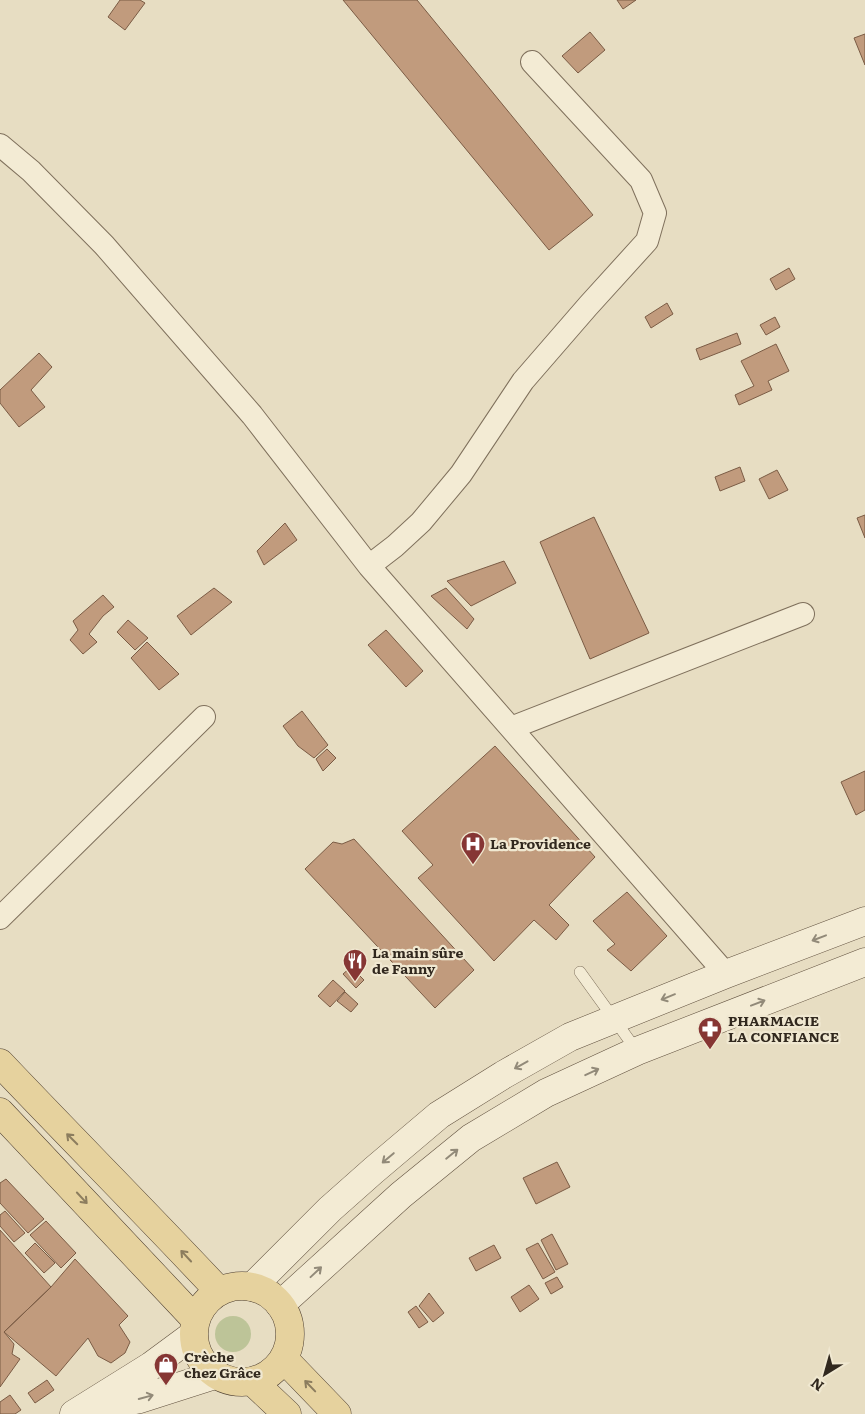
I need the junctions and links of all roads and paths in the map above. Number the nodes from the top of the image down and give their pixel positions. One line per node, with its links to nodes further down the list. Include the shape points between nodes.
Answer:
1 (532, 62): 3 (street, via 640,180 655,214 647,241 523,381 461,474 421,522)
2 (0, 145): 3 (street, via 31,171 104,245 252,415)
3 (369, 566): 6 (street)
4 (803, 614): 6 (street)
5 (204, 717): 7 (street)
6 (511, 728): 11 (street)
7 (0, 918)
8 (865, 921): 11 (street, one-way to 11)
9 (865, 962): 13 (street, one-way to 9)
10 (580, 972): 12 (lane)
11 (726, 974): 12 (street, one-way to 12)
12 (614, 1019): 13 (lane); 16 (street, one-way to 16, via 570,1037 439,1116 330,1208)
13 (637, 1051): 18 (street, one-way to 13, via 401,1195 471,1138 546,1093)
14 (0, 1062): 17 (main road, one-way to 14)
15 (0, 1112): 19 (main road, one-way to 19)
16 (252, 1287): 17 (main road); 18 (main road)
17 (219, 1291): 19 (main road, via 202,1307)
18 (280, 1304): 20 (main road, via 290,1325)
19 (195, 1327): 21 (main road, via 195,1347 206,1367); 23 (street, via 151,1366)
20 (284, 1359): 22 (main road, via 265,1377); 25 (main road, one-way to 20)
21 (215, 1375): 22 (main road, via 240,1383); 23 (street, one-way to 21, via 140,1399)
22 (253, 1382): 24 (main road)
23 (78, 1412)
24 (287, 1414)
25 (336, 1414)

